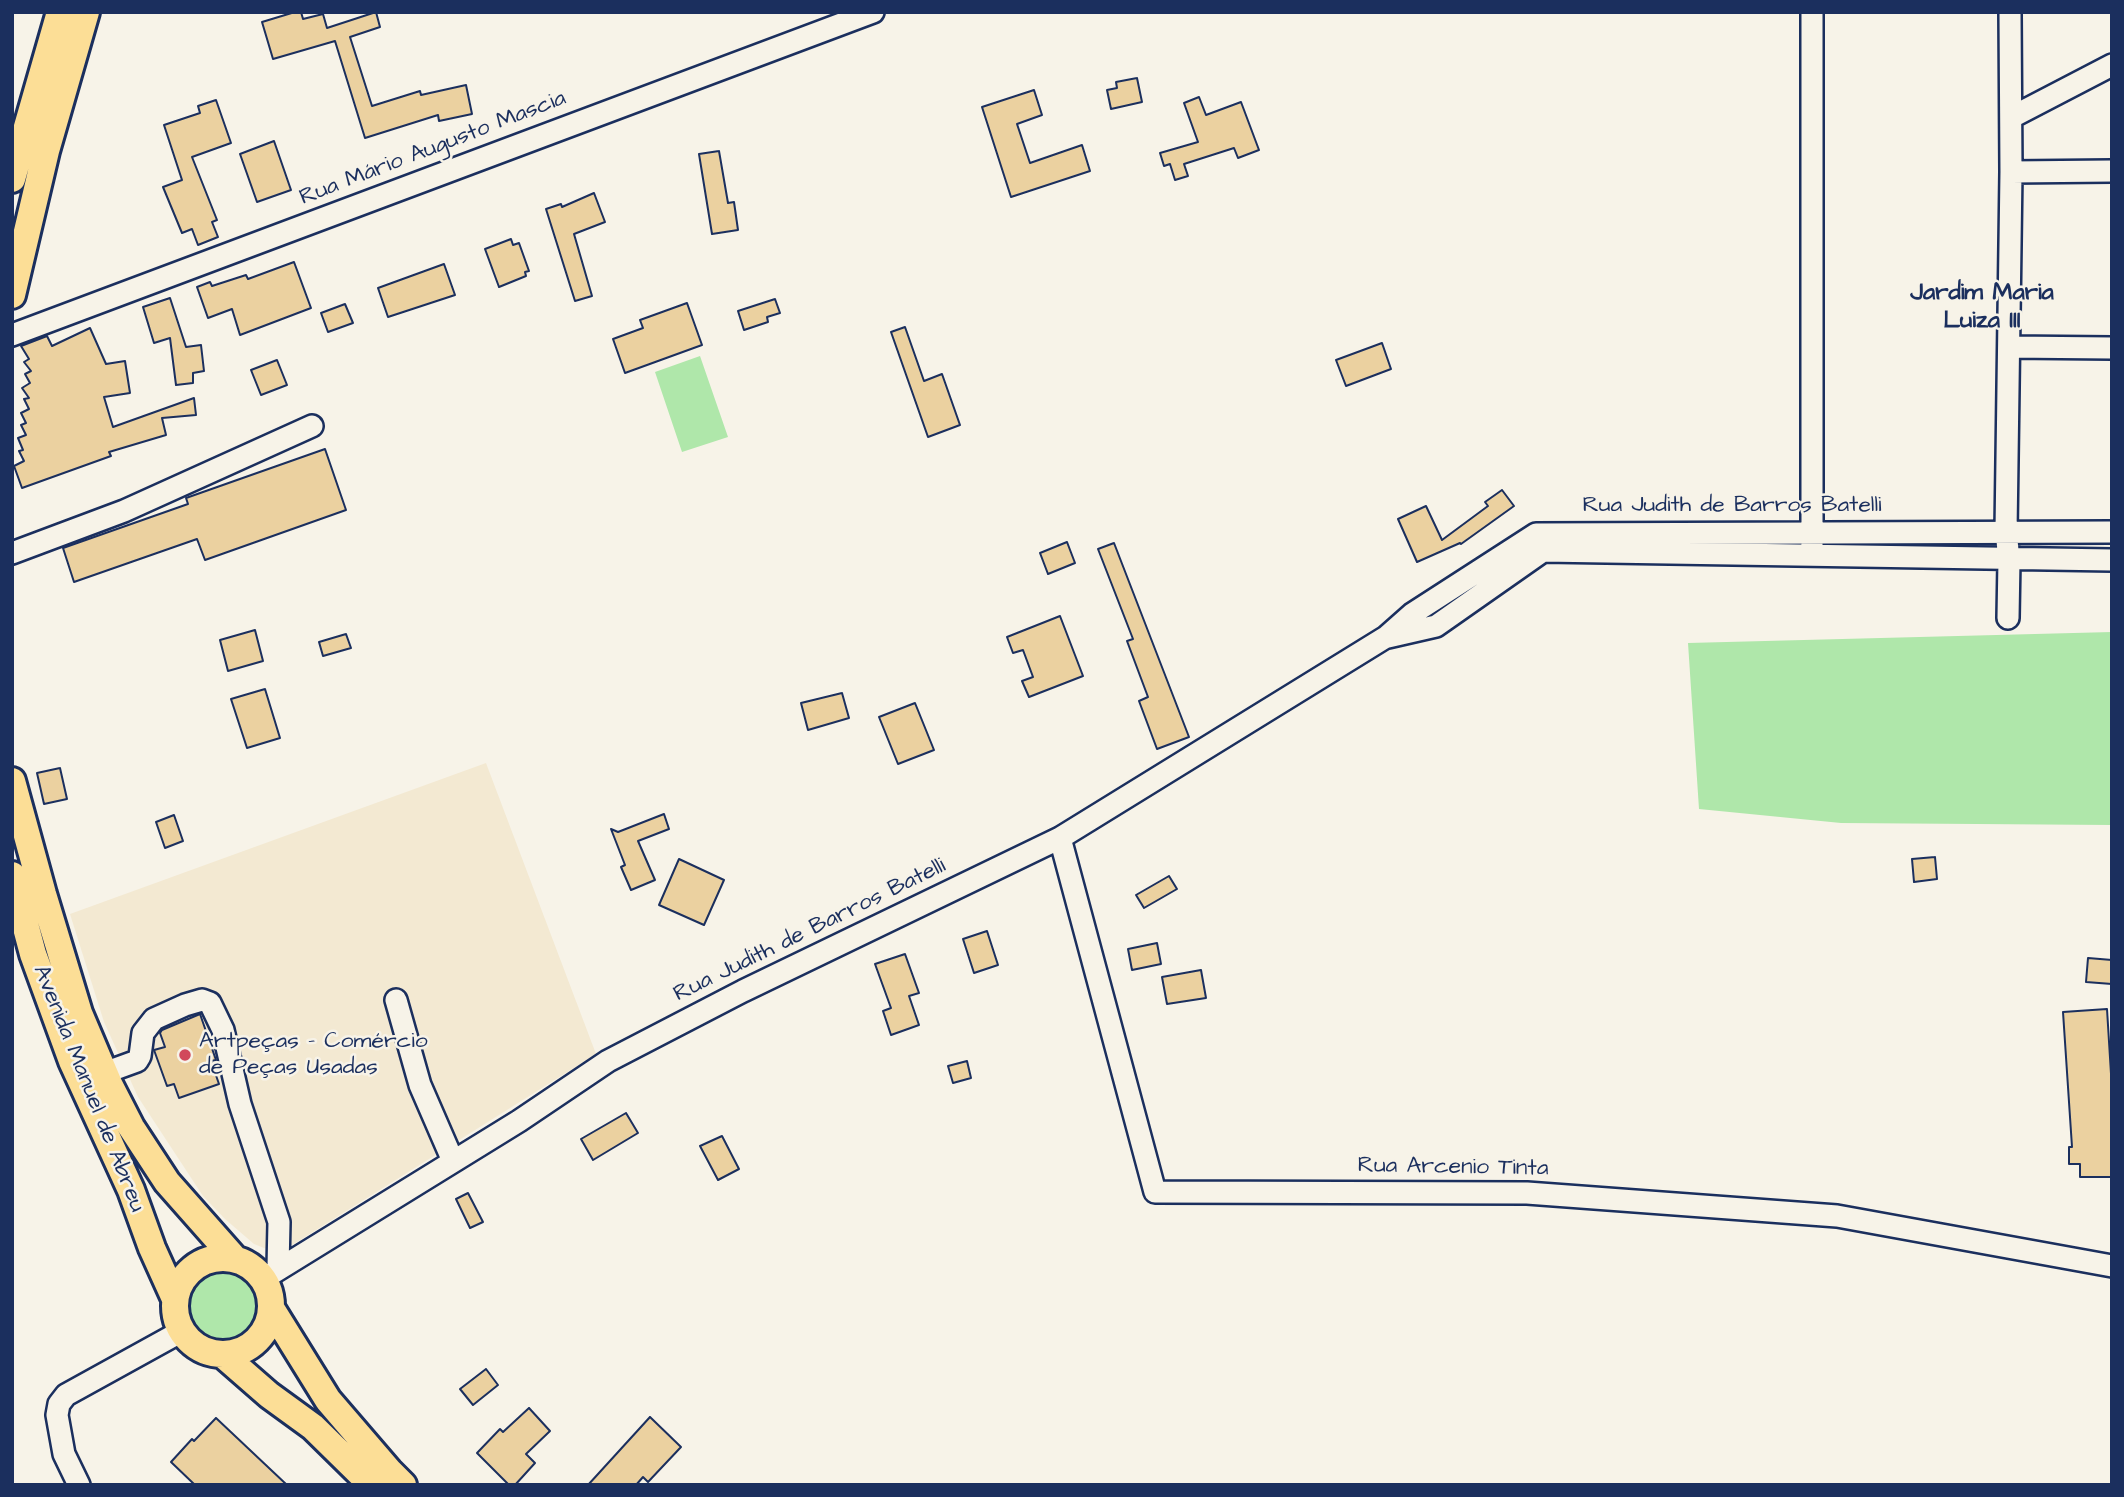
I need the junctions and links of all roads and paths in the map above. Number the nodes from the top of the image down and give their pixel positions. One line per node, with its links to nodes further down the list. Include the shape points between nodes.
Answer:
1 (60, 12): 10 (main road)
2 (86, 12): 11 (main road)
3 (873, 12): 12 (street, Rua Mário Augusto Mascia)
4 (1812, 12): 16 (street)
5 (2010, 12): 7 (street)
6 (2112, 65): 7 (street)
7 (2012, 117): 9 (street)
8 (2112, 171): 9 (street)
9 (2011, 172): 13 (street)
10 (12, 179)
11 (12, 295)
12 (12, 335)
13 (2009, 347): 14 (street); 17 (street)
14 (2112, 348)
15 (312, 426): 19 (street, via 124,511)
16 (1811, 531): 17 (street, Rua Judith de Barros Batelli); 20 (street); 24 (street, Rua Judith de Barros Batelli, via 1536,534 1412,614)
17 (2006, 531): 18 (street, Rua Judith de Barros Batelli); 21 (street)
18 (2112, 532)
19 (12, 553)
20 (1812, 554): 21 (street, Rua Judith de Barros Batelli); 24 (street, Rua Judith de Barros Batelli, via 1543,551 1436,626)
21 (2009, 560): 22 (street, Rua Judith de Barros Batelli); 23 (street)
22 (2112, 560)
23 (2008, 618)
24 (1385, 637): 26 (street, Rua Judith de Barros Batelli)
25 (12, 781): 29 (main road, Avenida Manuel de Abreu, via 79,1013)
26 (1060, 838): 30 (street, Rua Judith de Barros Batelli, via 608,1060); 32 (street, Rua Arcenio Tinta, via 1155,1192 1527,1193 1824,1215)
27 (12, 874): 34 (main road, Avenida Manuel de Abreu, via 33,954 72,1061)
28 (396, 999): 30 (street, via 420,1085)
29 (104, 1073): 31 (main road, Avenida Manuel de Abreu, via 131,1127 167,1182); 33 (street, via 137,1061 143,1034 154,1018 202,1000 210,1003 223,1030 240,1104 279,1222)
30 (453, 1161): 33 (street, Rua Judith de Barros Batelli)
31 (235, 1259): 33 (main road); 34 (main road, via 215,1259 196,1266 182,1280)
32 (2112, 1266)
33 (270, 1273): 35 (main road)
34 (175, 1300): 36 (main road)
35 (271, 1308): 37 (main road, via 267,1326 256,1341 240,1351); 40 (main road, via 328,1400)
36 (182, 1331): 37 (main road, via 192,1343); 38 (street, via 66,1395 59,1404 64,1454)
37 (222, 1354): 39 (main road, via 313,1427)
38 (79, 1485)
39 (372, 1485)
40 (403, 1485)

